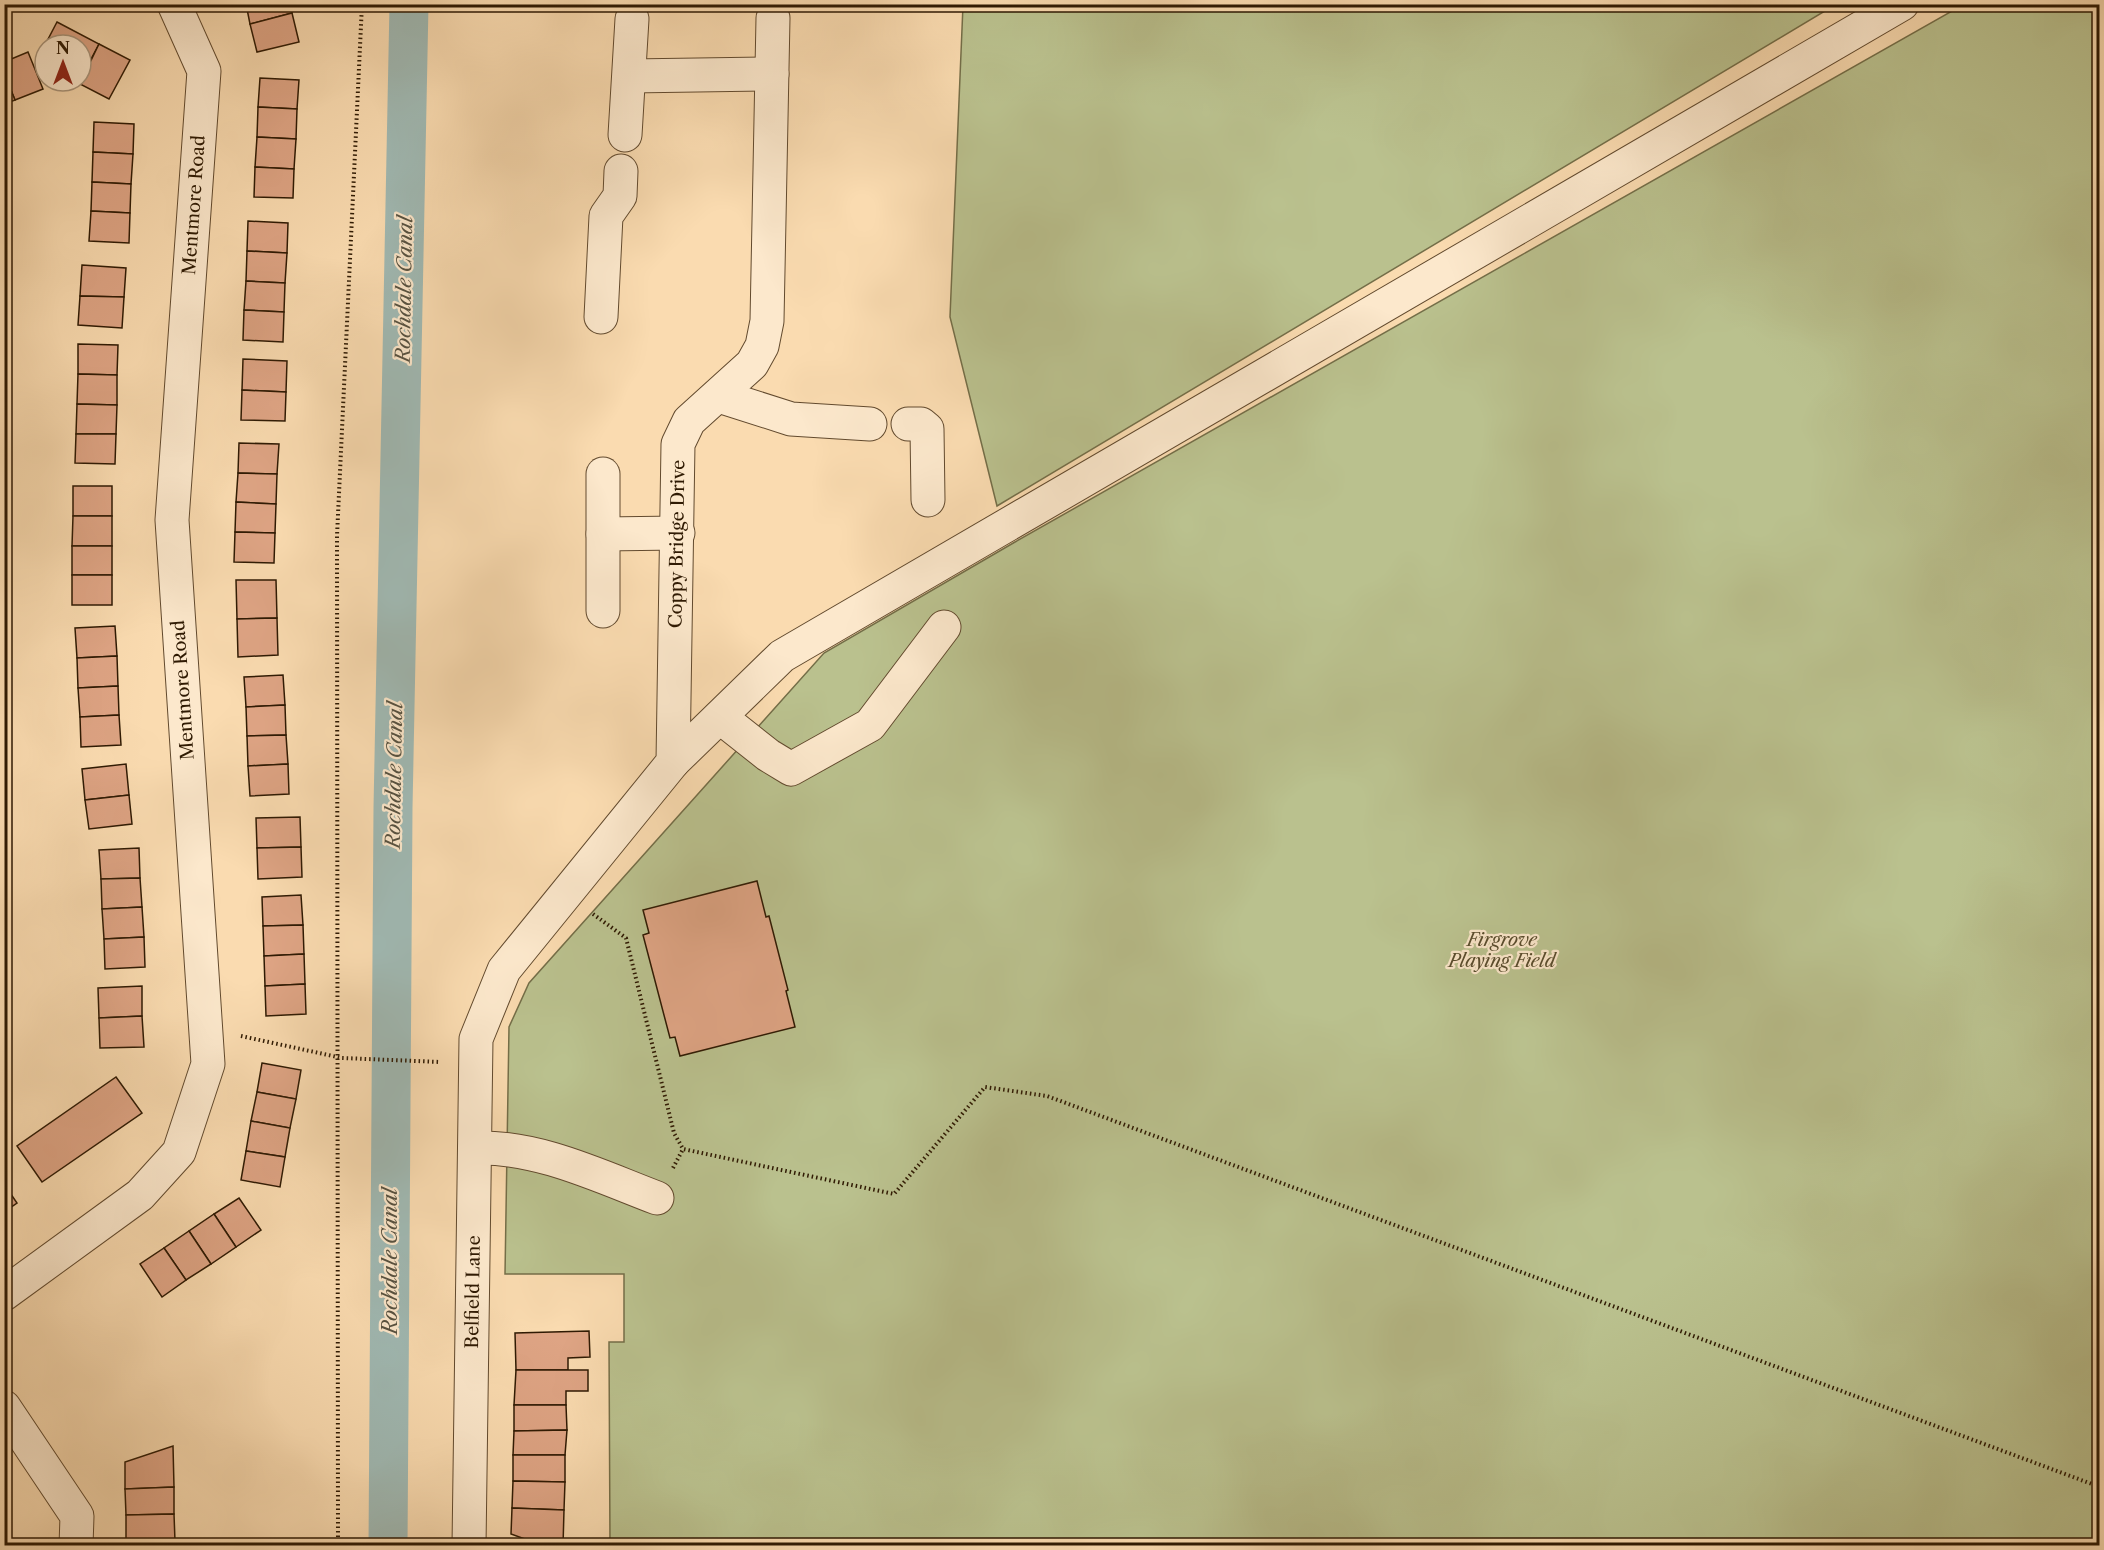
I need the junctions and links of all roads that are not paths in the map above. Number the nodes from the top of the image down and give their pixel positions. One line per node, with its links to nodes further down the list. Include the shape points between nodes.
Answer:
1 (174, 4): 23 (street, Mentmore Road, via 204,71 172,520 208,1064 178,1152 140,1195)
2 (1902, 4): 19 (street, via 782,656)
3 (773, 18): 5 (street, Coppy Bridge Drive)
4 (632, 20): 6 (street)
5 (772, 74): 6 (street); 10 (street, Coppy Bridge Drive, via 767,321 762,346 752,364)
6 (630, 76): 7 (street)
7 (626, 135)
8 (621, 171): 9 (street, via 620,196 606,216)
9 (601, 317)
10 (718, 396): 11 (street, via 791,419); 15 (street, Coppy Bridge Drive, via 690,421 678,444)
11 (870, 424)
12 (908, 424): 14 (street, via 921,424 927,429)
13 (603, 474): 16 (street)
14 (928, 500)
15 (678, 533): 16 (street); 20 (street, Coppy Bridge Drive)
16 (603, 534): 17 (street)
17 (603, 611)
18 (944, 627): 19 (street, via 870,725 791,769)
19 (720, 717): 20 (street)
20 (673, 762): 21 (street, Belfield Lane, via 504,970 476,1039)
21 (474, 1148): 22 (street, via 498,1147 560,1161); 26 (street, Belfield Lane)
22 (657, 1198)
23 (4, 1294)
24 (4, 1407): 25 (street, via 77,1516)
25 (76, 1545)
26 (469, 1545)

